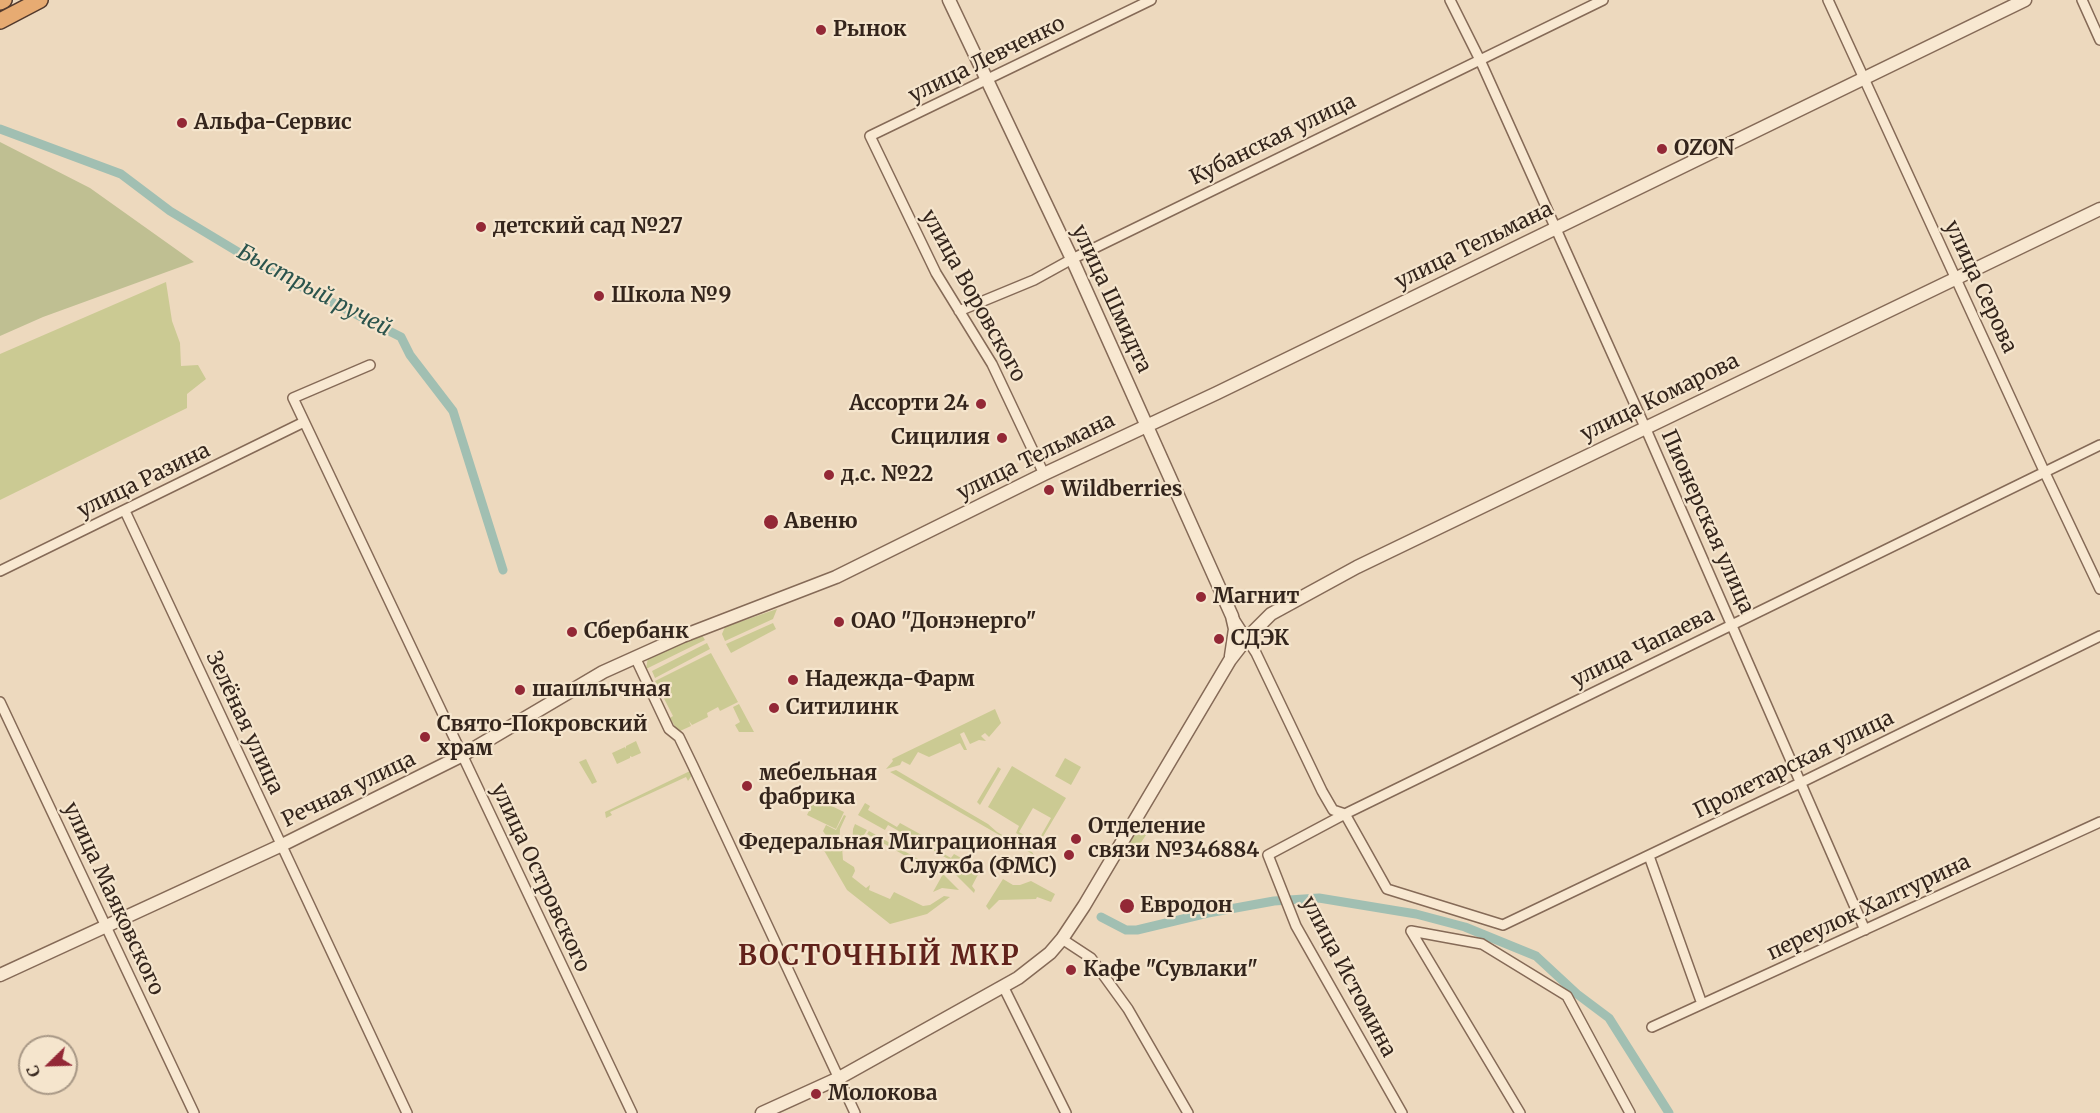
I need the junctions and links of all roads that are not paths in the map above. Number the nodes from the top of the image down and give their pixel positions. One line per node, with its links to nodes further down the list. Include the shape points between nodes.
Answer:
1 (4, 0): 10 (highway)
2 (40, 0): 11 (highway)
3 (949, 0): 15 (street, улица Шмидта)
4 (1151, 0): 15 (street, улица Левченко)
5 (1450, 0): 13 (street, Пионерская улица)
6 (1603, 0): 13 (street, Кубанская улица)
7 (1828, 0): 14 (street, улица Серова)
8 (2025, 0): 14 (street, улица Тельмана)
9 (2082, 0): 12 (street)
10 (0, 2)
11 (0, 21)
12 (2100, 40)
13 (1480, 60): 18 (street, Пионерская улица); 19 (street, Кубанская улица)
14 (1864, 78): 18 (street, улица Тельмана); 20 (street, улица Серова)
15 (987, 81): 16 (street, улица Левченко); 19 (street, улица Шмидта)
16 (870, 136): 21 (street, улица Воровского, via 936,273)
17 (2100, 209): 20 (street, улица Комарова)
18 (1556, 227): 24 (street, улица Тельмана); 25 (street, Пионерская улица)
19 (1072, 259): 21 (street, Кубанская улица, via 1034,280); 24 (street, улица Шмидта)
20 (1955, 277): 25 (street, улица Комарова); 27 (street, улица Серова)
21 (959, 311): 28 (street, улица Воровского, via 992,364)
22 (370, 365): 23 (street, улица Островского, via 293,398)
23 (304, 422): 29 (street, улица Разина); 40 (street, улица Островского)
24 (1148, 425): 28 (street, улица Тельмана); 33 (street, улица Шмидта)
25 (1645, 427): 34 (street, Пионерская улица); 36 (street, улица Комарова, via 1323,585 1271,614)
26 (2100, 445): 27 (street, улица Чапаева)
27 (2045, 473): 32 (street, улица Серова); 34 (street, улица Чапаева)
28 (1044, 474): 30 (street, улица Тельмана)
29 (124, 511): 31 (street, улица Разина); 44 (street, Зелёная улица)
30 (940, 525): 37 (street, Речная улица, via 822,583)
31 (0, 571)
32 (2100, 589)
33 (1232, 616): 36 (street, улица Шмидта); 38 (street, улица Шмидта, via 1235,629)
34 (1732, 625): 41 (street, Пионерская улица); 42 (street, улица Чапаева)
35 (2100, 636): 41 (street, Пролетарская улица)
36 (1247, 638): 38 (street, улица Комарова); 42 (street, улица Шмидта, via 1322,791 1333,810)
37 (635, 657): 40 (street, Речная улица, via 574,688); 55 (street, via 669,729 679,737)
38 (1230, 660): 50 (street)
39 (0, 702): 48 (street, улица Маяковского)
40 (461, 756): 44 (street, Речная улица); 58 (street, улица Островского)
41 (1800, 783): 46 (street, Пролетарская улица); 49 (street, Пионерская улица)
42 (1345, 814): 45 (street, улица Чапаева); 47 (street, улица Шмидта, via 1387,890)
43 (2100, 822): 49 (street, переулок Халтурина)
44 (282, 845): 48 (street, Речная улица); 57 (street, Зелёная улица)
45 (1268, 855): 63 (street, улица Истомина, via 1296,926)
46 (1649, 856): 47 (street, Пролетарская улица); 53 (street)
47 (1503, 924)
48 (105, 926): 51 (street, Речная улица); 56 (street, улица Маяковского)
49 (1865, 930): 53 (street, переулок Халтурина)
50 (1062, 939): 52 (street, via 1033,967); 62 (street, via 1091,958 1128,1009)
51 (0, 975)
52 (1003, 986): 55 (street); 61 (street)
53 (1702, 1004): 54 (street, переулок Халтурина)
54 (1652, 1027)
55 (839, 1078): 59 (street); 60 (street)
56 (194, 1113)
57 (407, 1113)
58 (632, 1113)
59 (762, 1113)
60 (855, 1113)
61 (1066, 1113)
62 (1188, 1113)
63 (1402, 1113)
64 (1520, 1113): 65 (street, via 1412,931 1482,944 1567,996)
65 (1630, 1113)

